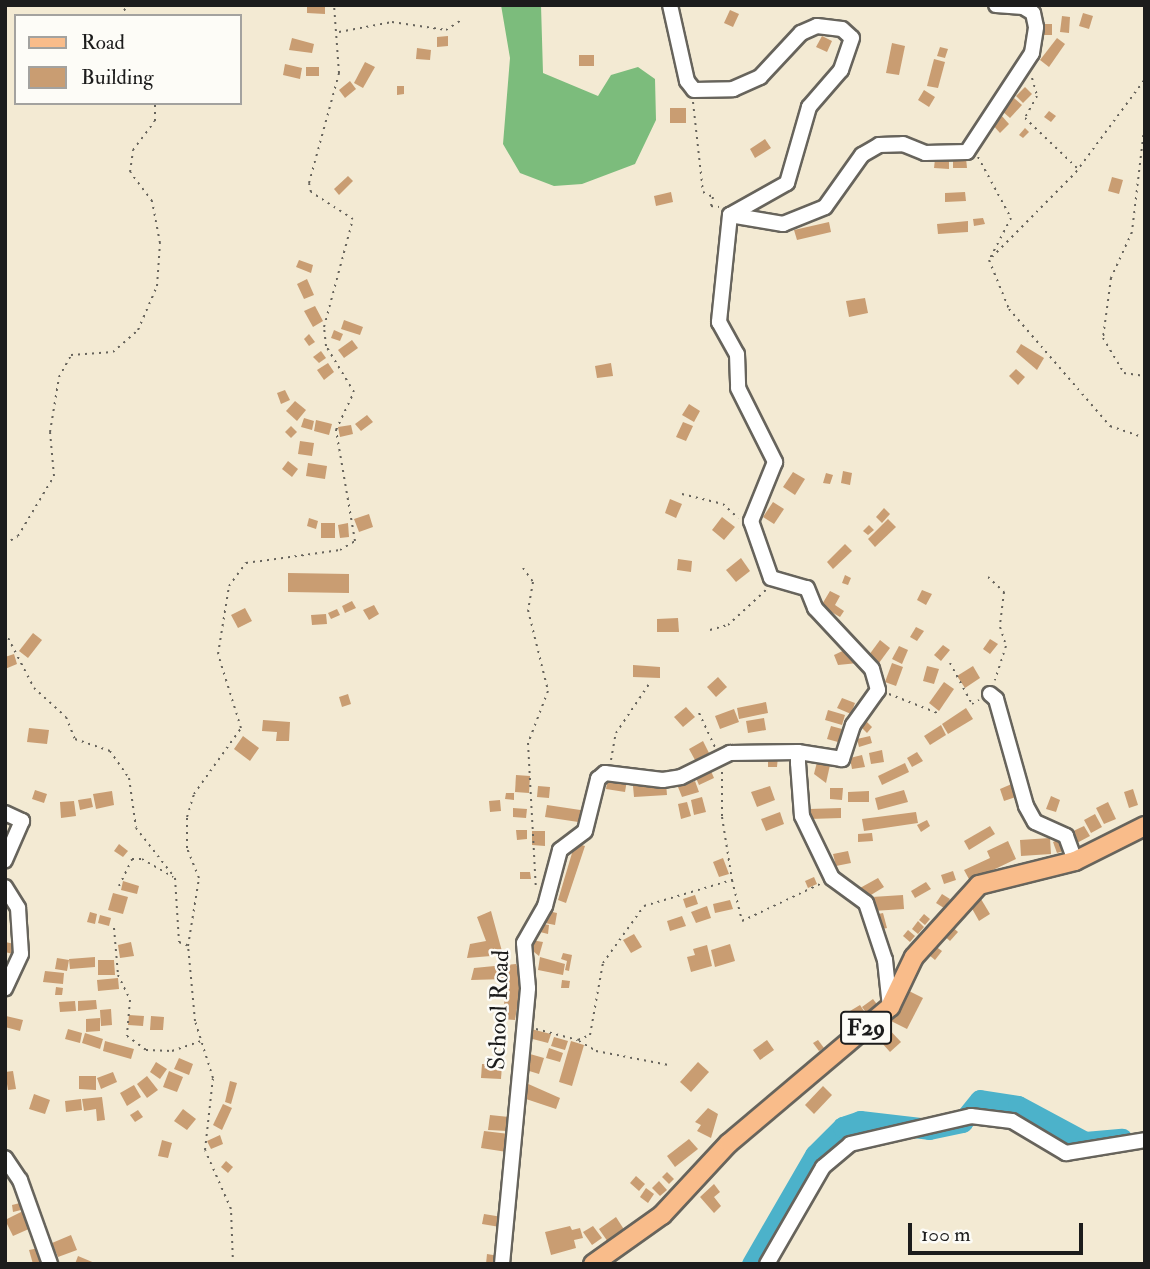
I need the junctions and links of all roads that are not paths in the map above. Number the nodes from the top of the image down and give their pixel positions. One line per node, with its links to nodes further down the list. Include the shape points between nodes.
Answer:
1 (670, 5): 3 (street, via 687,82 694,90 733,89 760,77 801,33 817,26 842,29 852,38 841,70 809,107 787,183)
2 (996, 5): 3 (street, via 1023,7 1033,13 1037,27 1025,64 987,115 972,147 949,154 903,144 879,145 862,155 824,206 783,224)
3 (733, 212): 5 (street, via 719,322 737,354 738,388 775,462 751,520 771,578 807,587 815,608 872,669 878,690 853,725 842,759)
4 (990, 694): 9 (street, via 996,699 1026,806 1035,822 1066,836)
5 (798, 752): 12 (street, via 802,816 832,878 866,904 885,960); 16 (street, School Road, via 785,749 720,757 663,780 605,773 598,779 585,831 560,850 545,906 524,943 528,988)
6 (5, 813): 8 (street, via 22,821)
7 (1145, 826): 9 (main road, F29)
8 (5, 860)
9 (1075, 861): 12 (main road, F29, via 979,885 915,957)
10 (5, 887): 11 (street, via 18,908 20,954)
11 (5, 988)
12 (890, 1007): 17 (main road, F29, via 729,1143 662,1215)
13 (1145, 1140): 18 (street, via 1066,1153 1012,1121 971,1116 850,1144 823,1167)
14 (5, 1158): 15 (street, via 20,1180)
15 (50, 1264)
16 (502, 1264)
17 (593, 1264)
18 (767, 1264)

